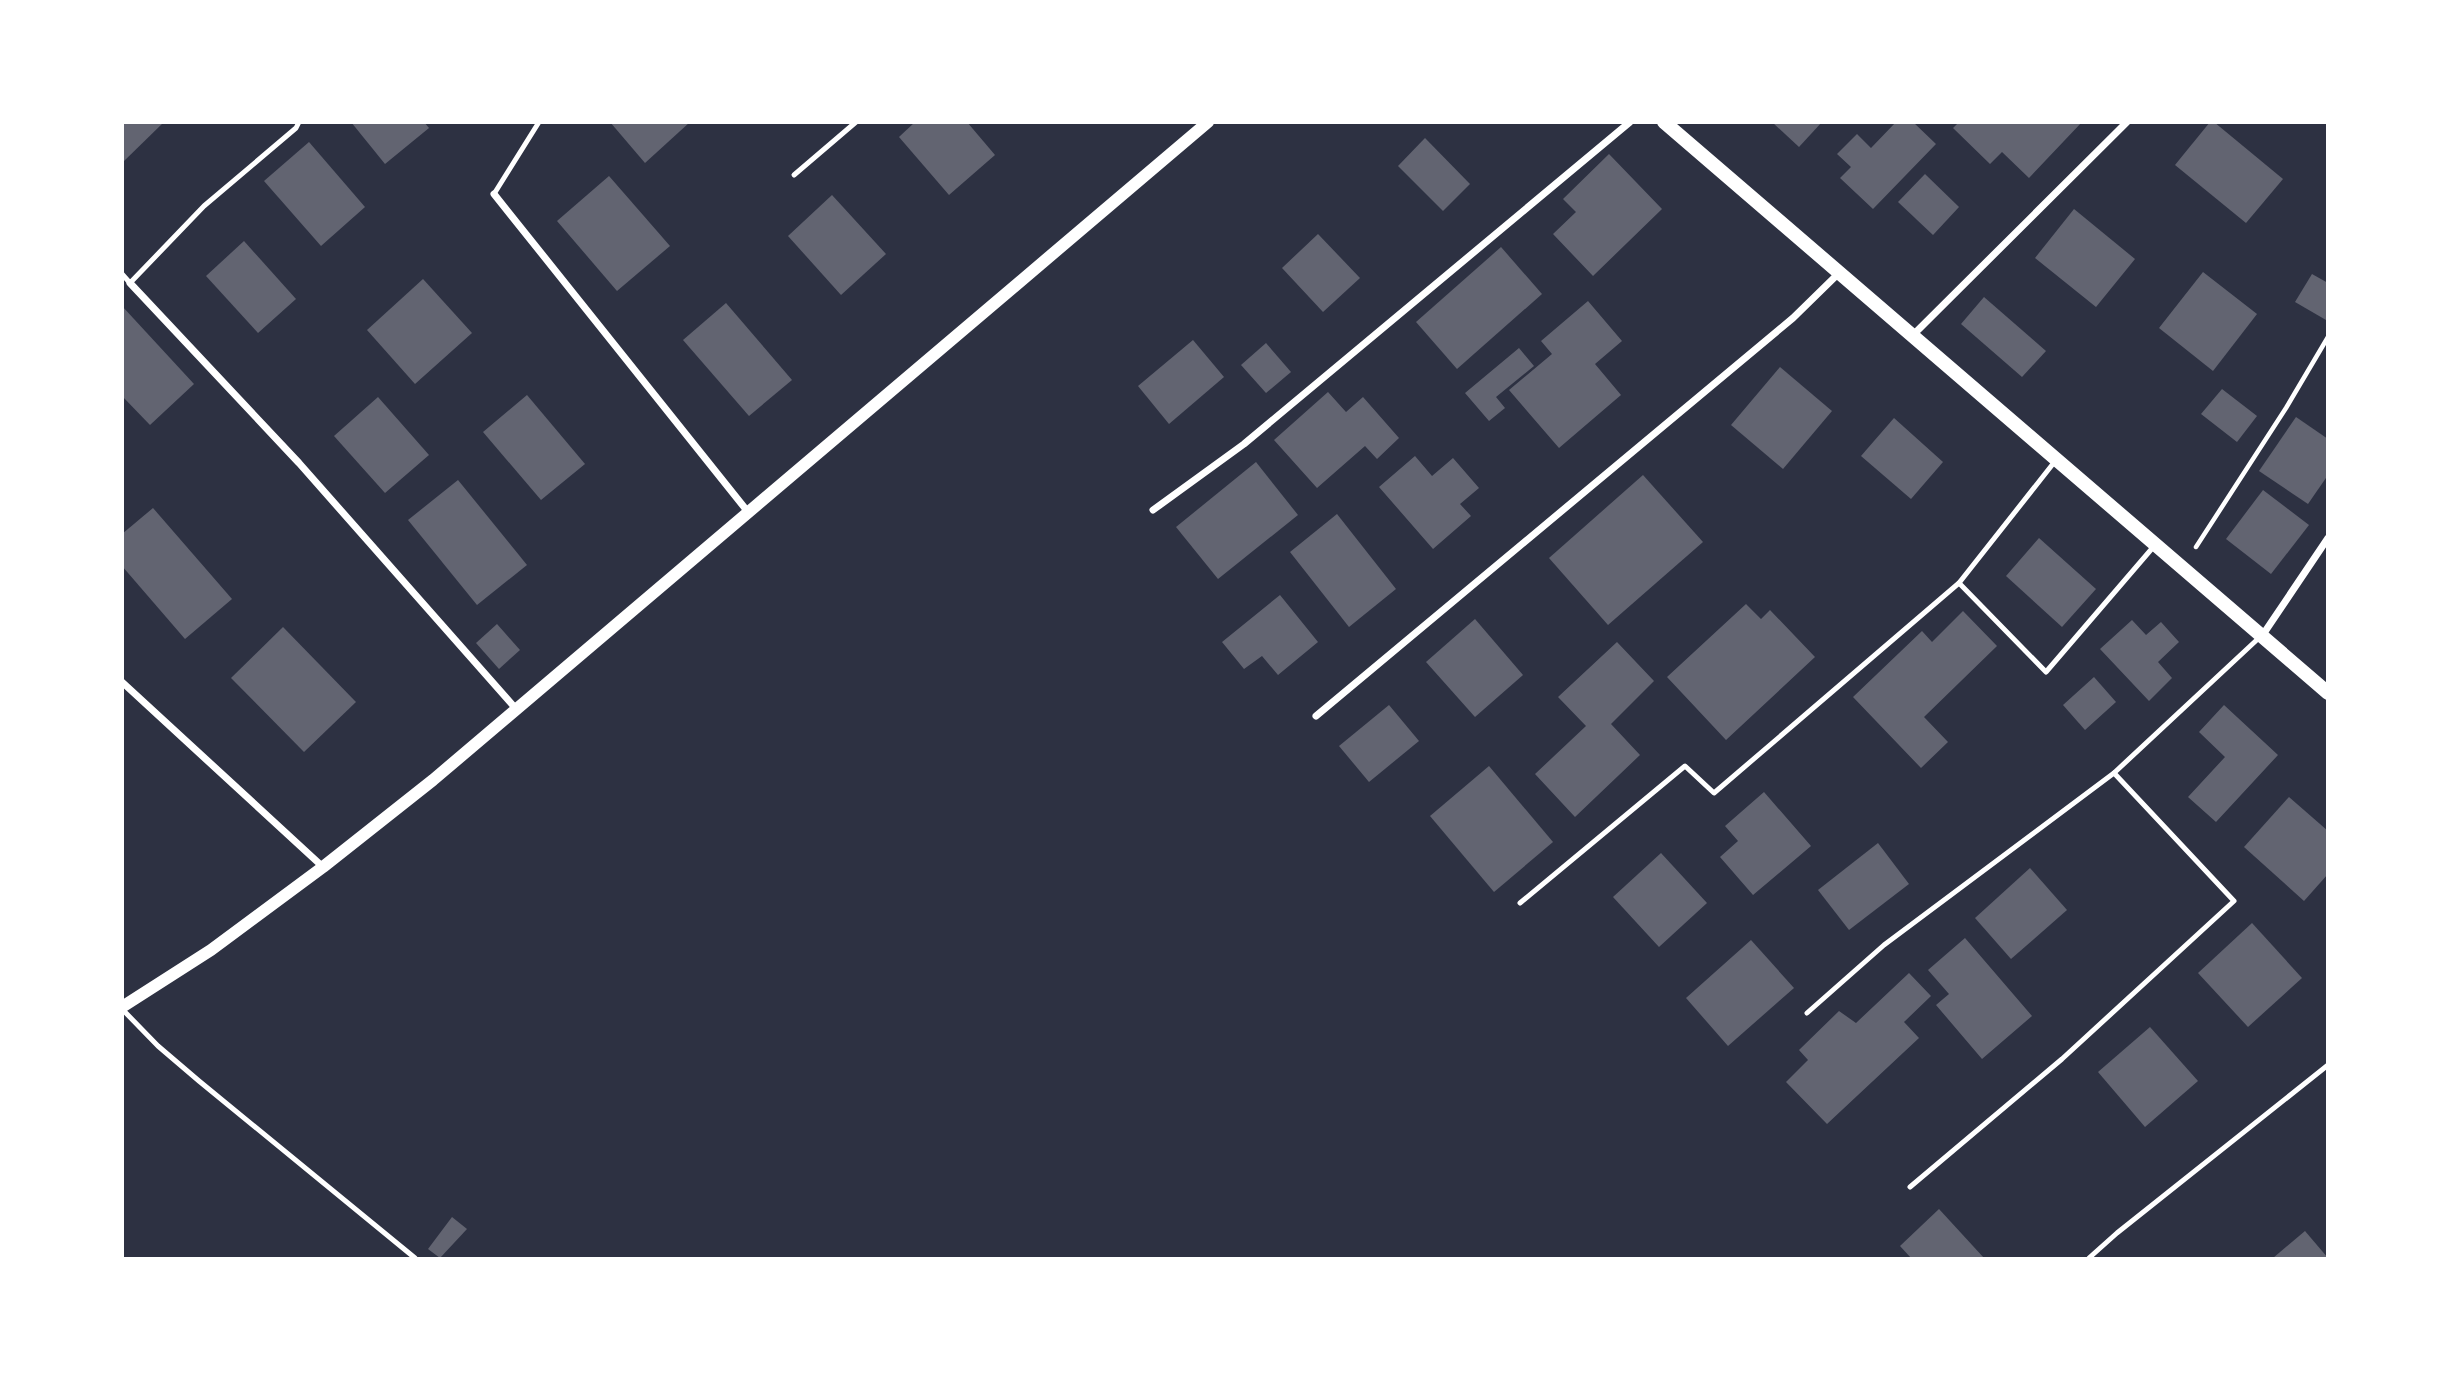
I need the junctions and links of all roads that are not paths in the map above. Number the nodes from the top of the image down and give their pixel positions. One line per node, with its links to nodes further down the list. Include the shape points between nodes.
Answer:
1 (299, 122): 12 (lane, via 204,206)
2 (539, 122): 9 (lane)
3 (856, 122): 8 (lane)
4 (1208, 122): 16 (street)
5 (1630, 122): 15 (street, via 1244,444)
6 (1664, 122): 10 (main road)
7 (2127, 122): 13 (street)
8 (794, 175)
9 (495, 194): 16 (street)
10 (1839, 273): 13 (main road); 24 (street, via 1793,318)
11 (122, 274): 12 (lane)
12 (130, 282): 23 (street, via 299,463)
13 (1912, 336): 14 (main road)
14 (2056, 460): 18 (main road); 19 (lane)
15 (1153, 510)
16 (748, 512): 23 (street)
17 (2328, 538): 20 (street)
18 (2155, 545): 19 (lane, via 2046,672); 20 (main road)
19 (1959, 583): 27 (lane, via 1714,793 1685,766)
20 (2261, 636): 22 (main road); 25 (lane)
21 (122, 682): 26 (street)
22 (2328, 693)
23 (517, 710): 26 (street)
24 (1316, 716)
25 (2114, 773): 29 (lane, via 1884,945); 31 (lane, via 2234,901 2062,1059)
26 (323, 867): 28 (street, via 211,950)
27 (1520, 903)
28 (122, 1008): 32 (lane, via 199,1081)
29 (1807, 1013)
30 (2328, 1065): 33 (lane)
31 (1910, 1187)
32 (415, 1258)
33 (2090, 1258)

